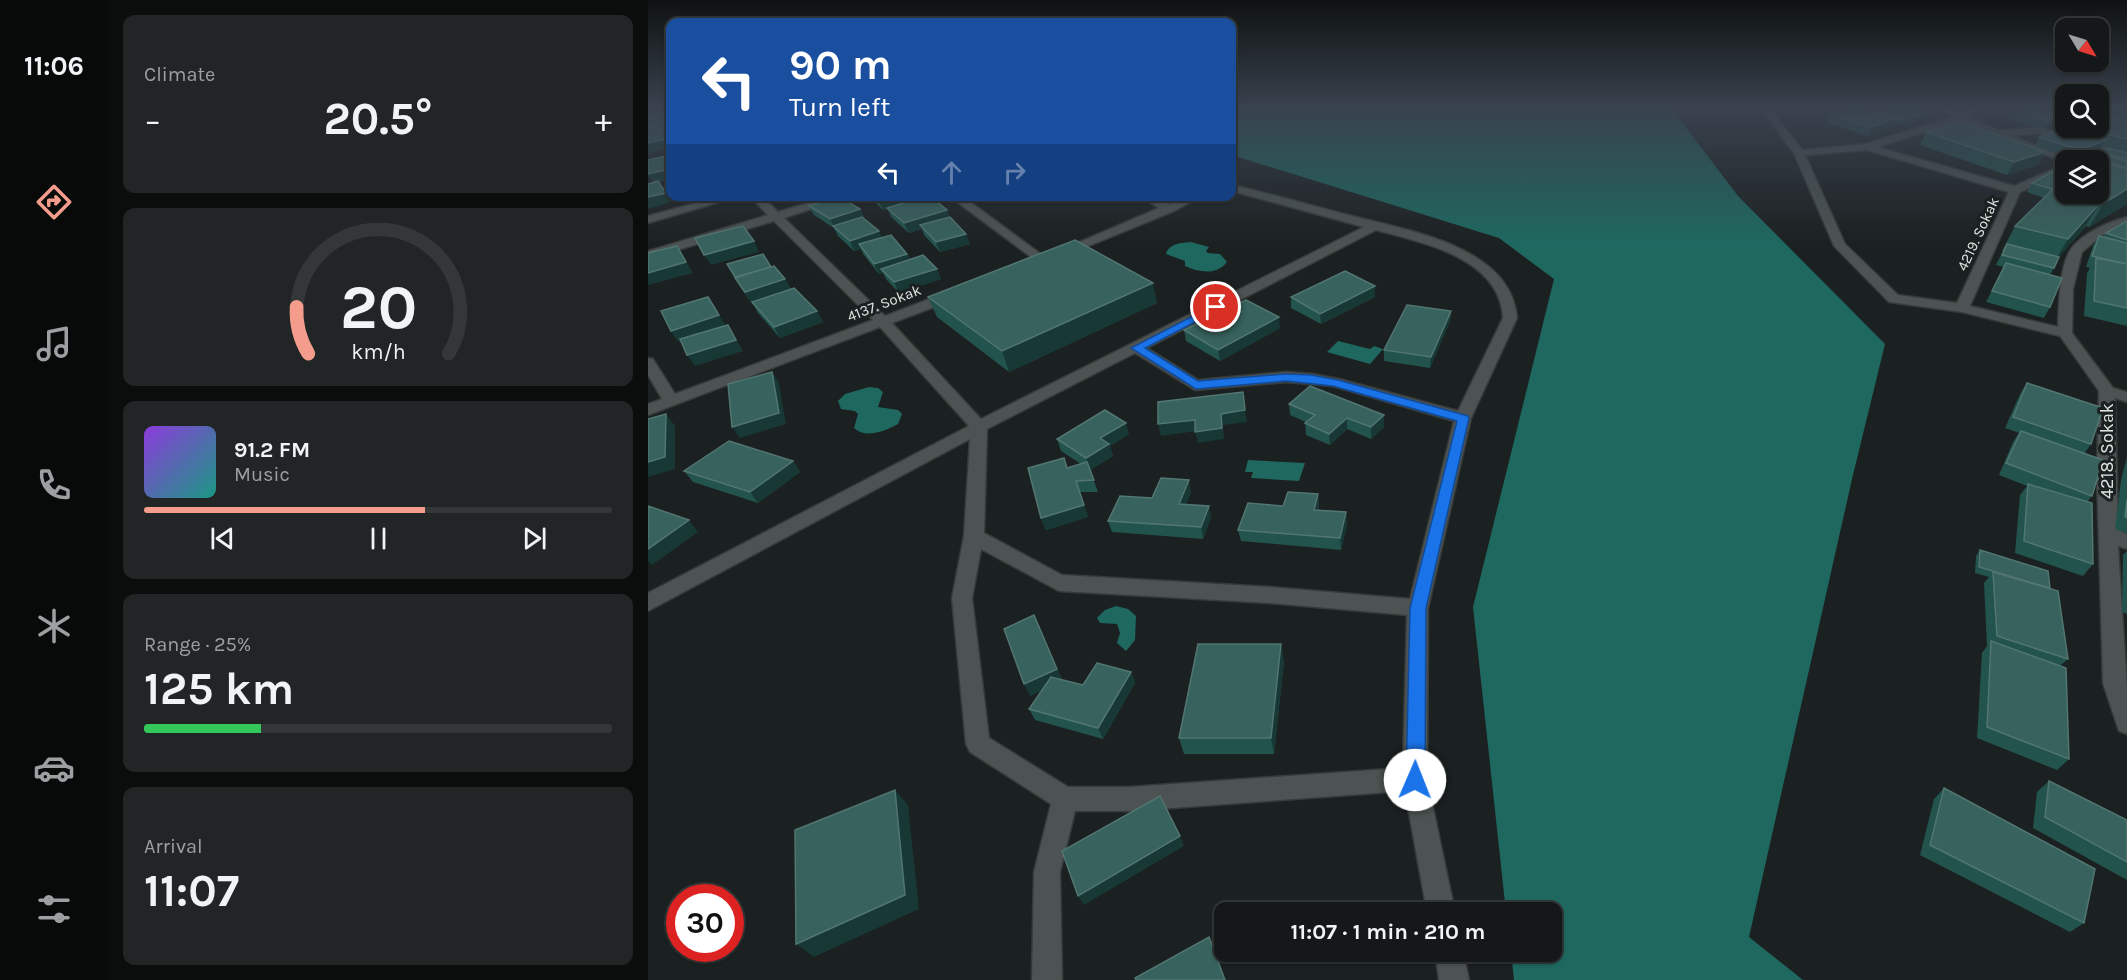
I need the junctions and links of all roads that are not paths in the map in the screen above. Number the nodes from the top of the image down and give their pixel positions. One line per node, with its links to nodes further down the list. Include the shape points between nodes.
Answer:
1 (1800, 155): 19 (street, via 1840,246 1894,299)
2 (1894, 155): 5 (street)
3 (2055, 172): 5 (street, 4219. Sokak)
4 (1236, 189): 16 (street)
5 (2015, 190): 19 (street, 4219. Sokak)
6 (717, 201): 14 (street)
7 (760, 201): 13 (street)
8 (829, 201): 13 (street)
9 (960, 201): 12 (street, via 1037,262)
10 (1154, 201): 12 (street)
11 (1187, 201): 12 (street)
12 (1170, 210)
13 (776, 217): 17 (street); 20 (street)
14 (648, 220)
15 (2127, 220): 21 (street, via 2097,233 2076,250 2066,289)
16 (1375, 226): 22 (street); 28 (street, via 1458,252 1498,282 1507,294 1510,318)
17 (648, 255)
18 (968, 289): 20 (street, 4137. Sokak)
19 (1962, 309): 21 (street)
20 (883, 322): 26 (street, 4137. Sokak); 29 (street)
21 (2065, 333): 24 (street, 4218. Sokak)
22 (1137, 348): 28 (street, via 1196,385 1286,377 1311,379); 29 (street)
23 (648, 362): 26 (street)
24 (2107, 391): 25 (street); 30 (street, 4218. Sokak)
25 (2127, 397)
26 (672, 402): 27 (street, 4137. Sokak)
27 (648, 410)
28 (1463, 418): 34 (street)
29 (979, 427): 31 (street); 33 (street)
30 (2108, 534): 32 (street); 35 (street, 4218. Sokak, via 2114,683)
31 (974, 536): 34 (street, via 1059,583); 37 (street, via 962,598 978,744)
32 (2127, 542)
33 (648, 603)
34 (1418, 608): 36 (street)
35 (2127, 724)
36 (1415, 780): 37 (street, via 1130,799); 38 (street)
37 (1065, 799): 40 (street, via 1047,872)
38 (1439, 902)
39 (1451, 962): 41 (street)
40 (1047, 980)
41 (1454, 980)

